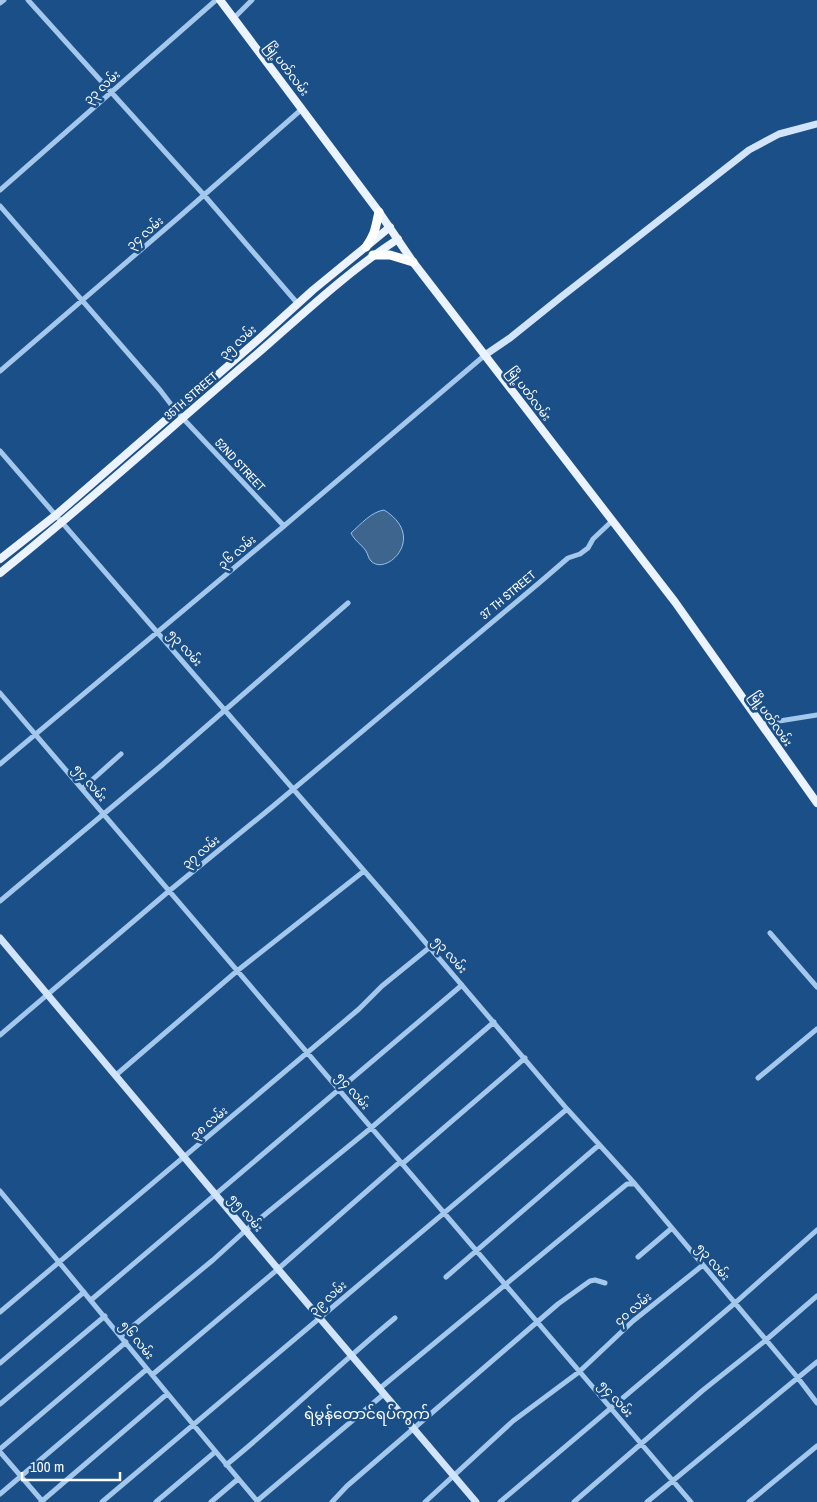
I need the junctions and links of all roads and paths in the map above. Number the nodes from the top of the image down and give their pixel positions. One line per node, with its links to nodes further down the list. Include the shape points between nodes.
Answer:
1 (4, 0): 5 (street)
2 (28, 0): 7 (street)
3 (218, 0): 6 (main road, မြို့ပတ်လမ်း); 7 (street, ၃၃ လမ်း)
4 (252, 0): 6 (street)
5 (0, 3)
6 (234, 18): 8 (main road, မြို့ပတ်လမ်း)
7 (110, 93): 10 (street, ၃၃ လမ်း); 11 (street)
8 (302, 109): 11 (street, ၃၄ လမ်း); 13 (main road, မြို့ပတ်လမ်း)
9 (817, 124): 23 (main road, via 779,134 749,150)
10 (0, 190)
11 (204, 195): 21 (street, ၃၄ လမ်း); 22 (street)
12 (0, 206): 21 (street, 52ND STREET)
13 (379, 212): 14 (main road, မြို့ပတ်လမ်း); 16 (highway, via 377,226)
14 (390, 227): 15 (main road, မြို့ပတ်လမ်း); 16 (main road, ၃၅ လမ်း)
15 (398, 239): 17 (main road, 35TH STREET); 18 (main road, မြို့ပတ်လမ်း)
16 (366, 247): 19 (main road, ၃၅ လမ်း)
17 (373, 256): 18 (highway, via 390,255); 20 (main road, 35TH STREET)
18 (413, 262): 23 (main road, မြို့ပတ်လမ်း)
19 (320, 284): 20 (main road); 22 (main road, ၃၅ လမ်း)
20 (328, 293): 26 (main road, 35TH STREET)
21 (82, 301): 24 (street, ၃၄ လမ်း); 25 (street, 52ND STREET)
22 (298, 304): 25 (main road, ၃၅ လမ်း)
23 (485, 355): 29 (main road, မြို့ပတ်လမ်း); 31 (street, ၃၆ လမ်း)
24 (0, 371)
25 (176, 411): 26 (street, 52ND STREET); 28 (main road, ၃၅ လမ်း)
26 (183, 418): 30 (main road, 35TH STREET); 31 (street, 52ND STREET)
27 (0, 451): 28 (street, ၅၃ လမ်း)
28 (56, 514): 30 (street, ၅၃ လမ်း); 32 (main road)
29 (612, 521): 36 (street, 37 TH STREET, via 592,539 588,548 568,558); 40 (main road, မြို့ပတ်လမ်း, via 675,602)
30 (63, 523): 33 (main road, 35TH STREET); 35 (street, ၅၃ လမ်း)
31 (284, 526): 35 (street, ၃၆ လမ်း)
32 (0, 560)
33 (0, 573)
34 (348, 603): 38 (street)
35 (158, 632): 38 (street, ၅၃ လမ်း); 41 (street, ၃၆ လမ်း)
36 (417, 686): 45 (street, ၃၇ လမ်း)
37 (0, 694): 41 (street, ၅၄ လမ်း)
38 (224, 710): 45 (street, ၅၃ လမ်း); 47 (street)
39 (817, 714): 40 (street)
40 (761, 724): 46 (main road, မြို့ပတ်လမ်း)
41 (35, 734): 43 (street, ၃၆ လမ်း); 44 (street, ၅၄ လမ်း)
42 (121, 754): 44 (street)
43 (0, 764)
44 (82, 789): 47 (street, ၅၄ လမ်း)
45 (292, 789): 48 (street, ၅၃ လမ်း); 49 (street, ၃၇ လမ်း)
46 (817, 803)
47 (103, 814): 49 (street, ၅၄ လမ်း); 50 (street)
48 (364, 871): 53 (street, ၅၃ လမ်း); 54 (street)
49 (169, 891): 54 (street, ၅၄ လမ်း); 57 (street, ၃၇ လမ်း)
50 (0, 901)
51 (770, 933): 56 (street)
52 (0, 938): 57 (main road, ၅၅ လမ်း)
53 (430, 947): 55 (street, ၅၃ လမ်း); 61 (street, ၃၈ လမ်း)
54 (238, 971): 61 (street, ၅၄ လမ်း); 63 (street)
55 (462, 985): 58 (street, ၅၃ လမ်း); 65 (street)
56 (817, 987)
57 (48, 994): 60 (street, ၃၇ လမ်း); 63 (main road, ၅၅ လမ်း)
58 (494, 1022): 62 (street, ၅၃ လမ်း); 67 (street)
59 (817, 1029): 64 (street)
60 (0, 1035)
61 (307, 1052): 65 (street, ၅၄ လမ်း); 69 (street, ၃၈ လမ်း)
62 (525, 1058): 66 (street, ၅၃ လမ်း); 70 (street)
63 (116, 1075): 69 (main road, ၅၅ လမ်း)
64 (758, 1078)
65 (338, 1089): 67 (street, ၅၄ လမ်း); 73 (street)
66 (567, 1109): 68 (street, ၅၃ လမ်း); 74 (street, ၃၉ လမ်း)
67 (371, 1128): 70 (street, ၅၄ လမ်း); 76 (street)
68 (599, 1145): 71 (street, ၅၃ လမ်း); 78 (street)
69 (184, 1157): 73 (main road, ၅၅ လမ်း); 80 (street, ၃၈ လမ်း)
70 (401, 1163): 74 (street, ၅၄ လမ်း); 82 (street)
71 (635, 1184): 75 (street, ၅၃ လမ်း); 85 (street, via 627,1184)
72 (0, 1191): 80 (street, ၅၆ လမ်း)
73 (216, 1195): 76 (main road, ၅၅ လမ်း); 88 (street)
74 (443, 1212): 78 (street, ၅၄ လမ်း); 92 (street, ၃၉ လမ်း)
75 (672, 1228): 79 (street); 81 (street, ၅၃ လမ်း)
76 (246, 1230): 82 (main road, ၅၅ လမ်း); 95 (street)
77 (817, 1230): 89 (street)
78 (477, 1250): 83 (street); 85 (street, ၅၄ လမ်း)
79 (638, 1257)
80 (60, 1263): 86 (street, ၅၆ လမ်း); 90 (street, ၃၈ လမ်း)
81 (703, 1265): 89 (street, ၅၃ လမ်း); 102 (street, ၄၀ လမ်း, via 633,1321)
82 (278, 1269): 92 (main road, ၅၅ လမ်း); 103 (street)
83 (446, 1277)
84 (605, 1283): 94 (street, via 590,1281)
85 (506, 1284): 94 (street, ၅၄ လမ်း); 105 (street)
86 (84, 1292): 88 (street, ၅၆ လမ်း); 100 (street)
87 (817, 1296): 96 (street)
88 (91, 1300): 91 (street, ၅၆ လမ်း)
89 (735, 1303): 96 (street, ၅၃ လမ်း); 109 (street)
90 (0, 1312)
91 (105, 1316): 95 (street, ၅၆ လမ်း); 108 (street)
92 (320, 1318): 98 (main road, ၅၅ လမ်း); 110 (street, ၃၉ လမ်း)
93 (394, 1318): 98 (street)
94 (537, 1321): 102 (street, ၅၄ လမ်း); 111 (street)
95 (120, 1336): 97 (street, ၅၆ လမ်း)
96 (766, 1340): 104 (street, ၅၃ လမ်း); 112 (street)
97 (126, 1342): 101 (street, ၅၆ လမ်း); 114 (street)
98 (351, 1355): 105 (main road, ၅၅ လမ်း); 116 (street)
99 (817, 1362): 104 (street)
100 (0, 1363)
101 (147, 1369): 103 (street, ၅၆ လမ်း); 118 (street)
102 (579, 1372): 109 (street, ၅၄ လမ်း); 117 (street, ၄၀ လမ်း, via 513,1421)
103 (152, 1375): 106 (street, ၅၆ လမ်း)
104 (798, 1378): 107 (street, ၅၃ လမ်း); 120 (street)
105 (382, 1392): 111 (main road, ၅၅ လမ်း); 126 (street)
106 (167, 1394): 110 (street, ၅၆ လမ်း); 122 (street)
107 (817, 1403)
108 (0, 1404)
109 (611, 1409): 112 (street, ၅၄ လမ်း); 130 (street)
110 (193, 1426): 115 (street, ၅၆ လမ်း); 123 (street, ၃၉ လမ်း)
111 (414, 1430): 117 (main road, ၅၅ လမ်း); 127 (street)
112 (642, 1443): 120 (street, ၅၄ လမ်း); 131 (street)
113 (817, 1446): 134 (street)
114 (0, 1451): 118 (street)
115 (215, 1452): 116 (street, ၅၆ လမ်း); 124 (street)
116 (226, 1465): 119 (street, ၅၆ လမ်း)
117 (454, 1476): 128 (street); 129 (main road, ၅၅ လမ်း)
118 (21, 1477): 121 (street); 122 (street)
119 (238, 1479): 125 (street); 126 (street, ၅၆ လမ်း)
120 (673, 1480): 132 (street); 133 (street, ၅၄ လမ်း)
121 (0, 1494)
122 (42, 1502)
123 (102, 1502)
124 (156, 1502)
125 (211, 1502)
126 (257, 1502)
127 (332, 1502)
128 (425, 1502)
129 (476, 1502)
130 (500, 1502)
131 (574, 1502)
132 (647, 1502)
133 (691, 1502)
134 (750, 1502)

